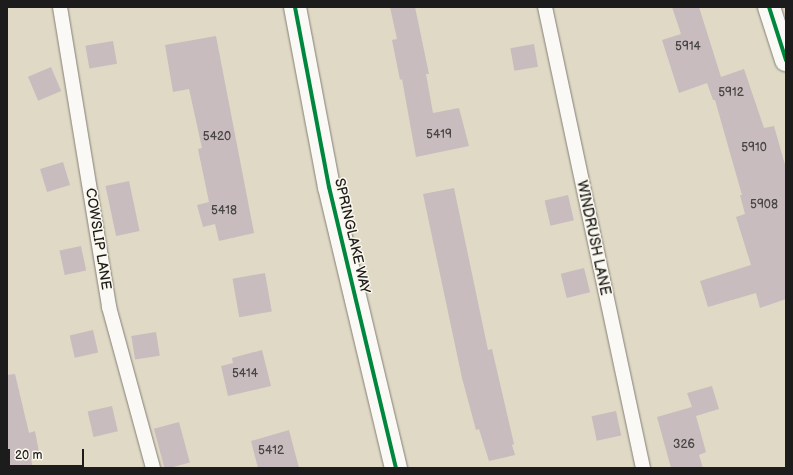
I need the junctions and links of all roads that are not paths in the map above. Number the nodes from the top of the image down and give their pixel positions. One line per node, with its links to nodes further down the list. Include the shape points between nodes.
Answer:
1 (60, 7): 6 (lane, COWSLIP LANE, via 109,307)
2 (295, 7): 7 (street, SPRINGLAKE WAY, via 329,187)
3 (545, 7): 8 (lane, WINDRUSH LANE)
4 (769, 7): 5 (street)
5 (786, 60)
6 (153, 468)
7 (396, 468)
8 (643, 468)

